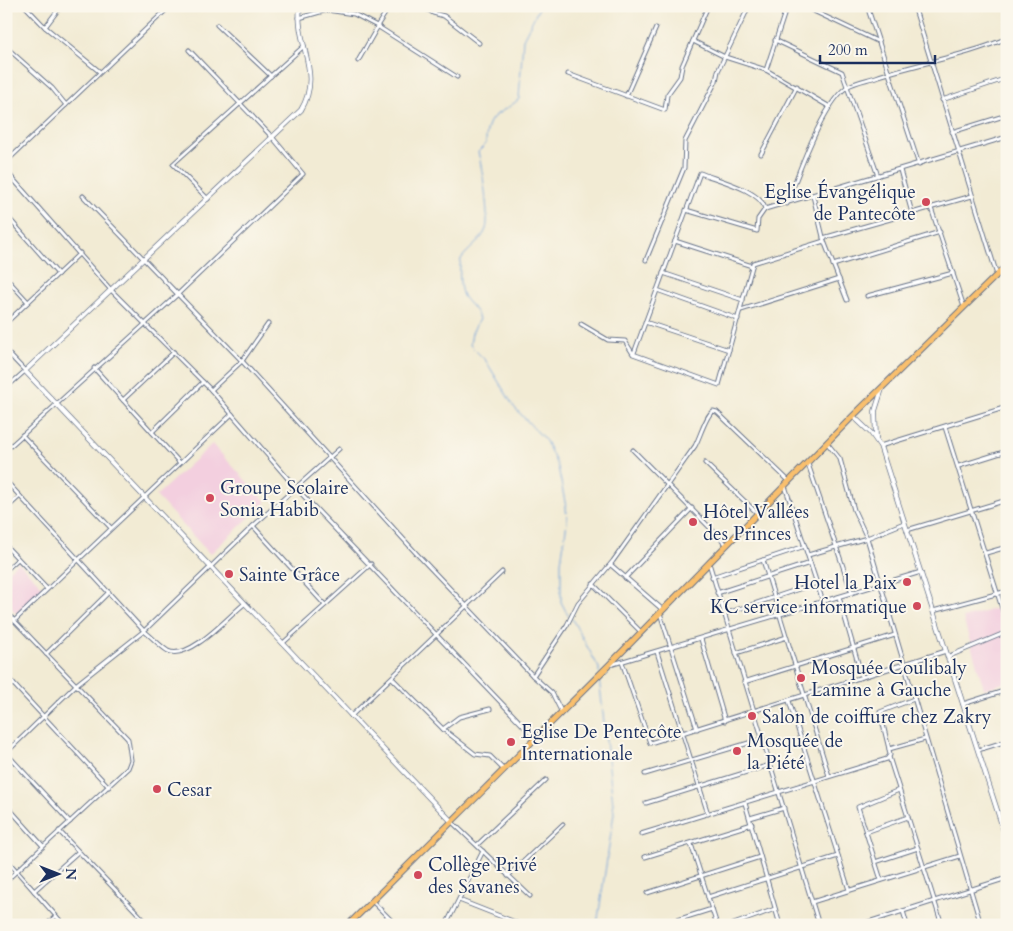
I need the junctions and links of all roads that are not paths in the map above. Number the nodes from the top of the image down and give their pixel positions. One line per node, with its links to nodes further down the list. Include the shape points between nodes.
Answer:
1 (25, 6): 18 (street)
2 (61, 6): 18 (street)
3 (300, 6): 15 (street)
4 (315, 6): 14 (street)
5 (390, 6): 17 (street)
6 (422, 6): 24 (street, via 444,16)
7 (708, 6): 22 (street)
8 (749, 6): 28 (street)
9 (786, 6): 21 (street)
10 (803, 6): 23 (street)
11 (914, 6): 30 (street)
12 (166, 10): 32 (street)
13 (869, 12): 23 (street)
14 (312, 13): 15 (street); 17 (street, via 327,10 354,14)
15 (298, 18): 25 (street)
16 (217, 25): 35 (street)
17 (378, 26): 29 (street); 36 (street)
18 (46, 27): 32 (street)
19 (656, 28): 40 (street)
20 (1007, 38): 30 (street, via 990,46)
21 (776, 40): 31 (street); 39 (street, via 842,72)
22 (693, 41): 28 (street); 40 (street, via 680,77 667,96 665,110)
23 (880, 42): 33 (street)
24 (479, 43)
25 (304, 46): 35 (street); 47 (street, via 310,92 301,110)
26 (6, 47): 43 (street)
27 (190, 50): 42 (street)
28 (724, 57): 31 (street); 71 (street, via 716,81 685,140 684,168)
29 (358, 60)
30 (929, 60): 33 (street); 41 (street)
31 (766, 70): 38 (street)
32 (100, 72): 43 (street)
33 (890, 72): 39 (street); 52 (street)
34 (568, 74): 40 (street)
35 (271, 76): 42 (street)
36 (457, 77)
37 (1007, 78): 41 (street)
38 (797, 86): 44 (street); 50 (street)
39 (847, 87): 44 (street); 55 (street)
40 (626, 96)
41 (942, 100): 46 (street)
42 (240, 104): 47 (street); 59 (street, via 173,164)
43 (66, 105): 51 (street)
44 (830, 107): 60 (street, via 803,157)
45 (1007, 115): 46 (street)
46 (952, 132): 49 (street)
47 (273, 138): 59 (street); 83 (street, via 303,174)
48 (1007, 138): 49 (street)
49 (958, 153): 52 (street); 58 (street)
50 (761, 154)
51 (6, 162)
52 (919, 165): 53 (street)
53 (900, 170): 55 (street); 64 (street)
54 (6, 171): 69 (street)
55 (878, 176): 57 (street)
56 (83, 196): 70 (street)
57 (813, 196): 60 (street); 67 (street)
58 (972, 196): 61 (street); 78 (street)
59 (208, 199): 70 (street)
60 (787, 204): 62 (street)
61 (931, 208): 64 (street); 66 (street)
62 (764, 209): 63 (street, via 758,219 757,231); 63 (street, via 763,202 755,194 700,173)
63 (686, 210): 68 (street)
64 (912, 213): 67 (street)
65 (6, 215): 77 (street)
66 (940, 232): 72 (street); 76 (street)
67 (823, 240): 72 (street); 74 (street)
68 (675, 241): 74 (street); 75 (street)
69 (80, 253): 77 (street); 81 (street)
70 (144, 260): 81 (street); 83 (street)
71 (646, 260)
72 (833, 265): 80 (street)
73 (1007, 265): 78 (main road)
74 (752, 266): 85 (street)
75 (663, 273): 82 (street); 85 (street)
76 (953, 273): 84 (street); 88 (street)
77 (58, 274): 87 (street)
78 (997, 275): 88 (main road)
79 (6, 278): 87 (street)
80 (839, 279): 86 (street); 89 (street)
81 (111, 290): 93 (street); 102 (street)
82 (657, 290): 90 (street); 91 (street)
83 (177, 295): 93 (street); 100 (street)
84 (867, 296)
85 (743, 300): 89 (street)
86 (847, 300)
87 (28, 302): 92 (street)
88 (964, 308): 104 (main road)
89 (740, 310): 90 (street)
90 (738, 319): 96 (street)
91 (645, 322): 96 (street); 99 (street)
92 (6, 323)
93 (146, 323): 98 (street); 101 (street)
94 (268, 324): 100 (street)
95 (581, 324): 99 (street, via 608,340 625,341)
96 (729, 350): 99 (street, via 719,385)
97 (6, 352): 102 (street)
98 (174, 352): 103 (street); 107 (street)
99 (633, 354)
100 (242, 361): 106 (street); 122 (street)
101 (94, 368): 107 (street); 108 (street)
102 (24, 371): 105 (street); 108 (street)
103 (203, 382): 106 (street); 113 (street)
104 (883, 387): 111 (main road); 115 (street, via 874,411)
105 (6, 388)
106 (211, 390): 110 (street)
107 (122, 400): 113 (street)
108 (55, 405): 114 (street); 133 (street)
109 (1007, 407): 112 (street)
110 (232, 414): 124 (street); 131 (street)
111 (853, 416): 115 (street); 116 (main road)
112 (945, 427): 117 (street); 126 (street)
113 (152, 432): 124 (street)
114 (22, 435): 118 (street); 141 (street)
115 (876, 440): 117 (street)
116 (827, 442): 125 (main road); 143 (street, via 840,459 854,510)
117 (880, 446): 139 (street)
118 (6, 450)
119 (339, 450): 122 (street)
120 (633, 450): 129 (street)
121 (1007, 451): 126 (street)
122 (330, 458): 131 (street); 179 (street)
123 (705, 462): 138 (street)
124 (180, 463): 133 (street)
125 (808, 464): 128 (main road); 147 (street)
126 (959, 466): 137 (street)
127 (6, 481): 132 (street)
128 (789, 481): 129 (street, via 712,411 695,446); 130 (main road)
129 (667, 484): 135 (street); 157 (street)
130 (785, 486): 138 (main road); 146 (street)
131 (296, 488): 140 (street); 156 (street)
132 (20, 496): 136 (street); 151 (street)
133 (144, 498): 141 (street); 158 (street)
134 (1007, 500): 137 (street)
135 (692, 508): 144 (street); 164 (street)
136 (6, 509)
137 (972, 510): 142 (street); 149 (street)
138 (758, 514): 144 (main road)
139 (904, 523): 142 (street); 143 (street)
140 (253, 526): 158 (street); 178 (street)
141 (111, 528): 151 (street)
142 (906, 530): 161 (street)
143 (867, 538): 147 (street); 167 (street)
144 (727, 545): 154 (main road)
145 (6, 546): 152 (street)
146 (805, 546): 150 (street); 153 (street)
147 (836, 546): 150 (street); 173 (street)
148 (1007, 548): 149 (street)
149 (986, 553): 172 (street)
150 (808, 555): 155 (street)
151 (79, 558): 168 (street); 170 (street)
152 (18, 559): 159 (street); 168 (street)
153 (763, 560): 162 (street); 163 (street)
154 (709, 562): 162 (street); 182 (main road)
155 (810, 563): 163 (street); 165 (street)
156 (371, 564): 178 (street); 192 (street)
157 (611, 565): 164 (street); 166 (street)
158 (211, 568): 177 (street); 188 (street)
159 (6, 570)
160 (502, 572): 179 (street)
161 (921, 572): 167 (street); 180 (street)
162 (712, 577): 171 (street)
163 (768, 577): 171 (street); 175 (street)
164 (626, 578): 182 (street)
165 (817, 583): 175 (street); 176 (street)
166 (593, 584): 190 (street); 208 (street)
167 (880, 585): 173 (street); 191 (street)
168 (47, 589): 185 (street)
169 (1007, 590): 172 (street)
170 (109, 592): 188 (street); 201 (street)
171 (717, 593): 183 (street)
172 (998, 593): 180 (street); 186 (street)
173 (852, 594): 174 (street)
174 (839, 597): 176 (street); 197 (street)
175 (775, 598): 183 (street); 184 (street)
176 (823, 602): 184 (street)
177 (244, 604): 188 (street, via 189,651 175,653 168,650); 195 (street)
178 (325, 606): 195 (street)
179 (466, 606): 192 (street); 208 (street)
180 (934, 611): 198 (street)
181 (6, 612): 185 (street)
182 (662, 612): 190 (main road); 196 (street)
183 (724, 614): 187 (street)
184 (780, 615): 187 (street); 193 (street)
185 (14, 621): 201 (street)
186 (1007, 624)
187 (729, 630): 194 (street); 200 (street)
188 (144, 631): 213 (street)
189 (1007, 632): 202 (street)
190 (641, 633): 205 (main road)
191 (895, 635): 197 (street); 204 (street)
192 (436, 636): 210 (street); 229 (street)
193 (787, 637): 200 (street); 206 (street)
194 (701, 639): 196 (street); 225 (street)
195 (282, 643): 223 (street)
196 (672, 648): 199 (street); 227 (street)
197 (854, 648): 206 (street); 209 (street)
198 (946, 651): 202 (street); 204 (street)
199 (657, 652): 203 (street); 228 (street)
200 (736, 653): 211 (street)
201 (46, 654): 213 (street)
202 (948, 656): 219 (street)
203 (622, 662): 205 (street); 228 (street, via 650,743)
204 (903, 664): 209 (street); 217 (street)
205 (609, 665): 221 (main road)
206 (796, 666): 211 (street); 216 (street)
207 (6, 676): 212 (street)
208 (532, 676): 221 (street, via 552,693)
209 (862, 677): 216 (street)
210 (392, 678): 223 (street); 226 (street)
211 (744, 682): 222 (street)
212 (13, 683): 214 (street); 224 (street)
213 (77, 684): 224 (street); 244 (street, via 128,739 131,760 128,768)
214 (6, 690)
215 (1007, 690): 219 (street)
216 (805, 696): 218 (street); 241 (street)
217 (914, 700): 231 (street); 233 (street, via 880,712)
218 (788, 701): 222 (street); 243 (street)
219 (963, 704): 234 (street)
220 (490, 709): 226 (street, via 459,717)
221 (561, 711): 229 (main road)
222 (753, 712): 225 (street); 230 (street)
223 (351, 716): 256 (street)
224 (45, 717): 235 (street); 244 (street)
225 (725, 720): 227 (street)
226 (443, 729): 239 (street, via 474,754 490,756)
227 (697, 729): 228 (street)
228 (682, 734): 237 (street)
229 (535, 738): 239 (main road)
230 (762, 738): 237 (street); 238 (street)
231 (925, 739): 233 (street); 272 (street)
232 (1007, 741): 234 (street)
233 (889, 750): 236 (street)
234 (978, 750): 260 (street)
235 (6, 753): 255 (street)
236 (889, 757): 241 (street); 246 (street)
237 (691, 760): 240 (street); 245 (street)
238 (770, 765): 245 (street); 247 (street)
239 (504, 770): 256 (main road)
240 (645, 774)
241 (829, 776): 243 (street)
242 (546, 780): 265 (street)
243 (814, 780): 247 (street); 271 (street)
244 (109, 787): 255 (street)
245 (699, 787): 248 (street); 252 (street)
246 (900, 790): 253 (street); 261 (street, via 859,805)
247 (779, 792): 249 (street); 251 (street)
248 (646, 803)
249 (745, 803): 252 (street); 254 (street)
250 (6, 805): 266 (street)
251 (784, 808): 254 (street); 278 (street)
252 (708, 814): 262 (street)
253 (908, 817): 261 (street); 267 (street)
254 (750, 818): 258 (street)
255 (70, 822): 259 (street)
256 (452, 822): 265 (street); 270 (main road)
257 (563, 824): 280 (street)
258 (752, 824): 264 (street); 274 (street)
259 (59, 831): 266 (street); 269 (street)
260 (1005, 831): 263 (street)
261 (866, 832): 276 (street)
262 (641, 834)
263 (1007, 841)
264 (691, 844): 273 (street); 281 (street)
265 (477, 845): 268 (street)
266 (43, 846): 279 (street)
267 (918, 848): 276 (street); 277 (street)
268 (483, 851): 280 (street); 292 (street)
269 (78, 852): 288 (street); 304 (street)
270 (420, 854): 295 (main road); 305 (main road)
271 (838, 856): 278 (street); 286 (street)
272 (960, 856): 277 (street); 287 (street)
273 (645, 857)
274 (760, 857): 281 (street); 283 (street)
275 (6, 859): 279 (street)
276 (875, 862): 284 (street)
277 (924, 867): 284 (street); 293 (street)
278 (802, 868): 283 (street); 294 (street)
279 (18, 870): 285 (street); 288 (street)
280 (508, 876): 290 (street)
281 (701, 876): 289 (street); 291 (street)
282 (1007, 878): 287 (street)
283 (767, 879): 291 (street); 297 (street)
284 (881, 880): 286 (street)
285 (6, 881)
286 (849, 890): 294 (street)
287 (970, 890): 293 (street); 317 (street)
288 (34, 891): 299 (street)
289 (647, 893)
290 (530, 896)
291 (708, 897): 296 (street)
292 (459, 900): 301 (street); 307 (street)
293 (935, 901): 298 (street); 316 (street)
294 (812, 902): 313 (street)
295 (374, 903): 305 (main road); 306 (street)
296 (712, 909): 308 (street); 309 (street)
297 (776, 909): 300 (street); 312 (street)
298 (903, 911): 314 (street); 315 (street)
299 (56, 916): 302 (street); 303 (street)
300 (749, 918): 310 (street); 311 (street)
301 (514, 922)
302 (46, 925)
303 (64, 925)
304 (149, 925)
305 (350, 925)
306 (396, 925)
307 (446, 925)
308 (661, 925)
309 (717, 925)
310 (731, 925)
311 (751, 925)
312 (780, 925)
313 (819, 925)
314 (860, 925)
315 (907, 925)
316 (942, 925)
317 (980, 925)

